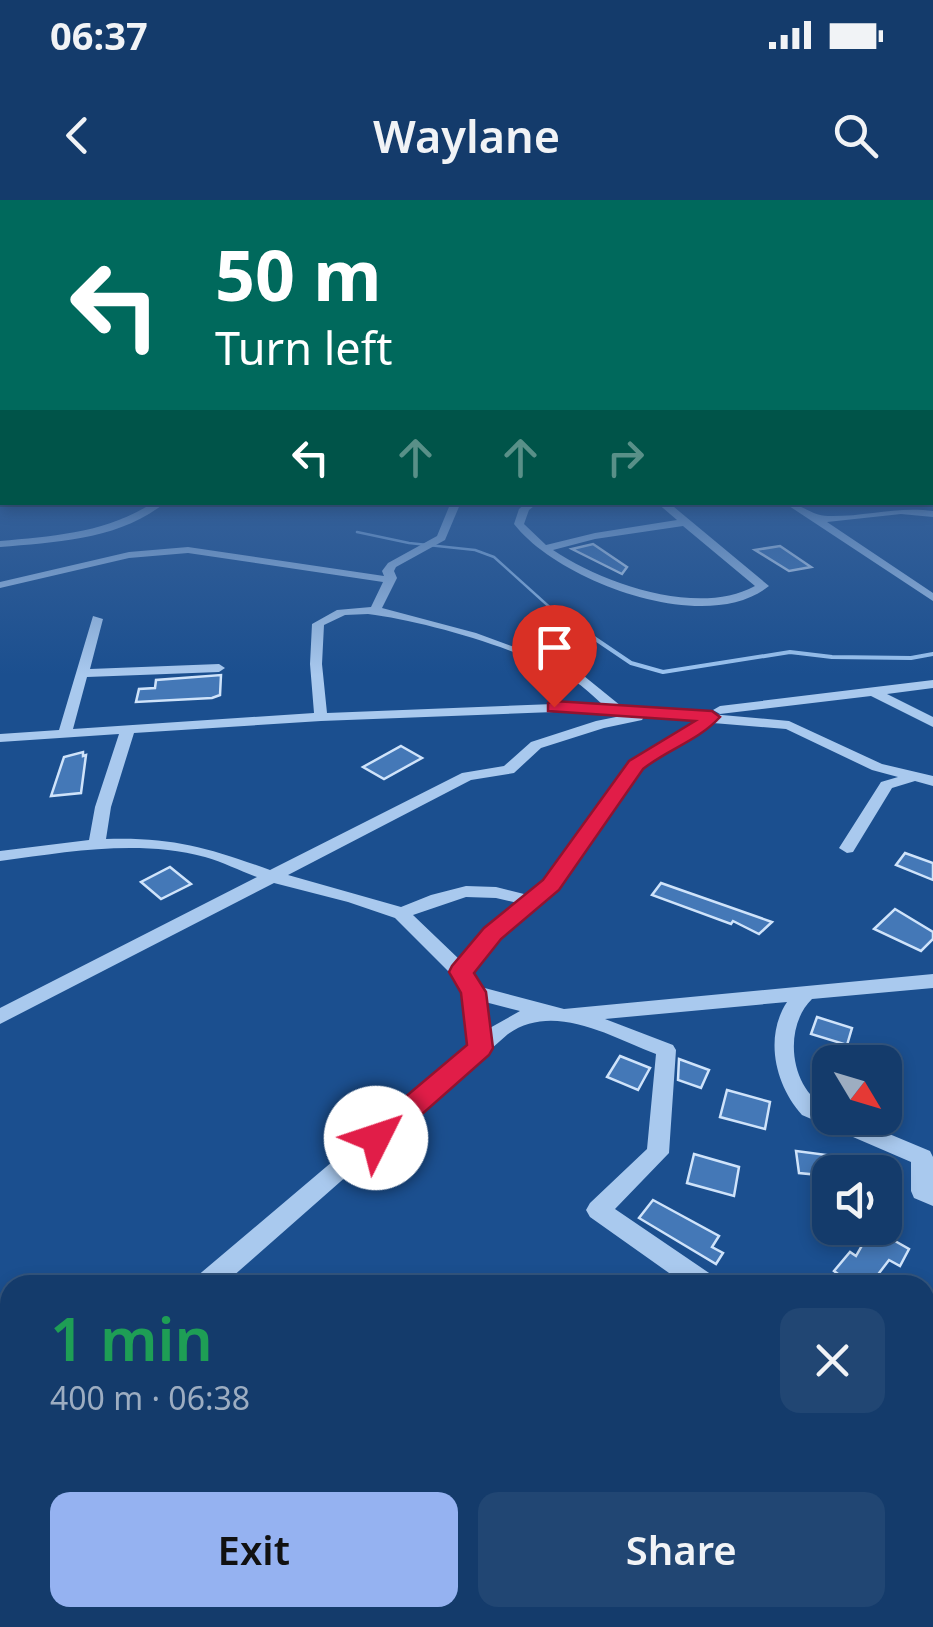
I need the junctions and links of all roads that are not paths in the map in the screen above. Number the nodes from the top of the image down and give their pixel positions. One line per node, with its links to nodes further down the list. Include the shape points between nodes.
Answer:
1 (27, 542): 7 (street)
2 (434, 542): 9 (street, via 392,565)
3 (534, 542): 8 (street)
4 (573, 542): 8 (street)
5 (710, 542): 8 (street, via 763,586 754,595 682,602 623,586)
6 (849, 542): 11 (street)
7 (0, 544)
8 (544, 549)
9 (390, 580): 10 (street, via 188,550 129,555); 12 (street)
10 (0, 584)
11 (933, 598)
12 (375, 611): 18 (street, via 576,676); 21 (street, via 331,614 318,624)
13 (98, 619): 15 (street)
14 (219, 668): 15 (street)
15 (81, 673): 25 (street)
16 (933, 684): 17 (street)
17 (876, 692): 20 (street); 23 (street)
18 (616, 709): 19 (street); 21 (street)
19 (662, 713): 20 (street); 32 (street, via 536,745 508,770 467,776)
20 (685, 714): 22 (street)
21 (321, 716): 24 (street)
22 (712, 717): 27 (street, via 799,728); 33 (street, via 636,765)
23 (933, 723)
24 (128, 730): 25 (street); 29 (street)
25 (65, 734): 26 (street)
26 (0, 738)
27 (912, 777): 28 (street); 30 (street, via 886,785)
28 (933, 781)
29 (97, 842): 31 (street); 32 (street, via 205,852)
30 (847, 848)
31 (0, 856)
32 (274, 877): 34 (street, via 351,894); 40 (street)
33 (534, 902): 34 (street, via 452,891); 35 (street, via 492,934)
34 (402, 914): 35 (street)
35 (461, 972): 37 (street)
36 (933, 981): 38 (street)
37 (474, 992): 39 (street); 41 (street)
38 (806, 994): 39 (street); 42 (street, via 790,1011 783,1039 795,1097 922,1156 922,1191)
39 (564, 1014): 41 (street, via 524,1015); 44 (street, via 666,1050 658,1153 598,1210)
40 (0, 1017)
41 (480, 1048): 43 (street)
42 (933, 1196)
43 (217, 1275)
44 (692, 1275)

